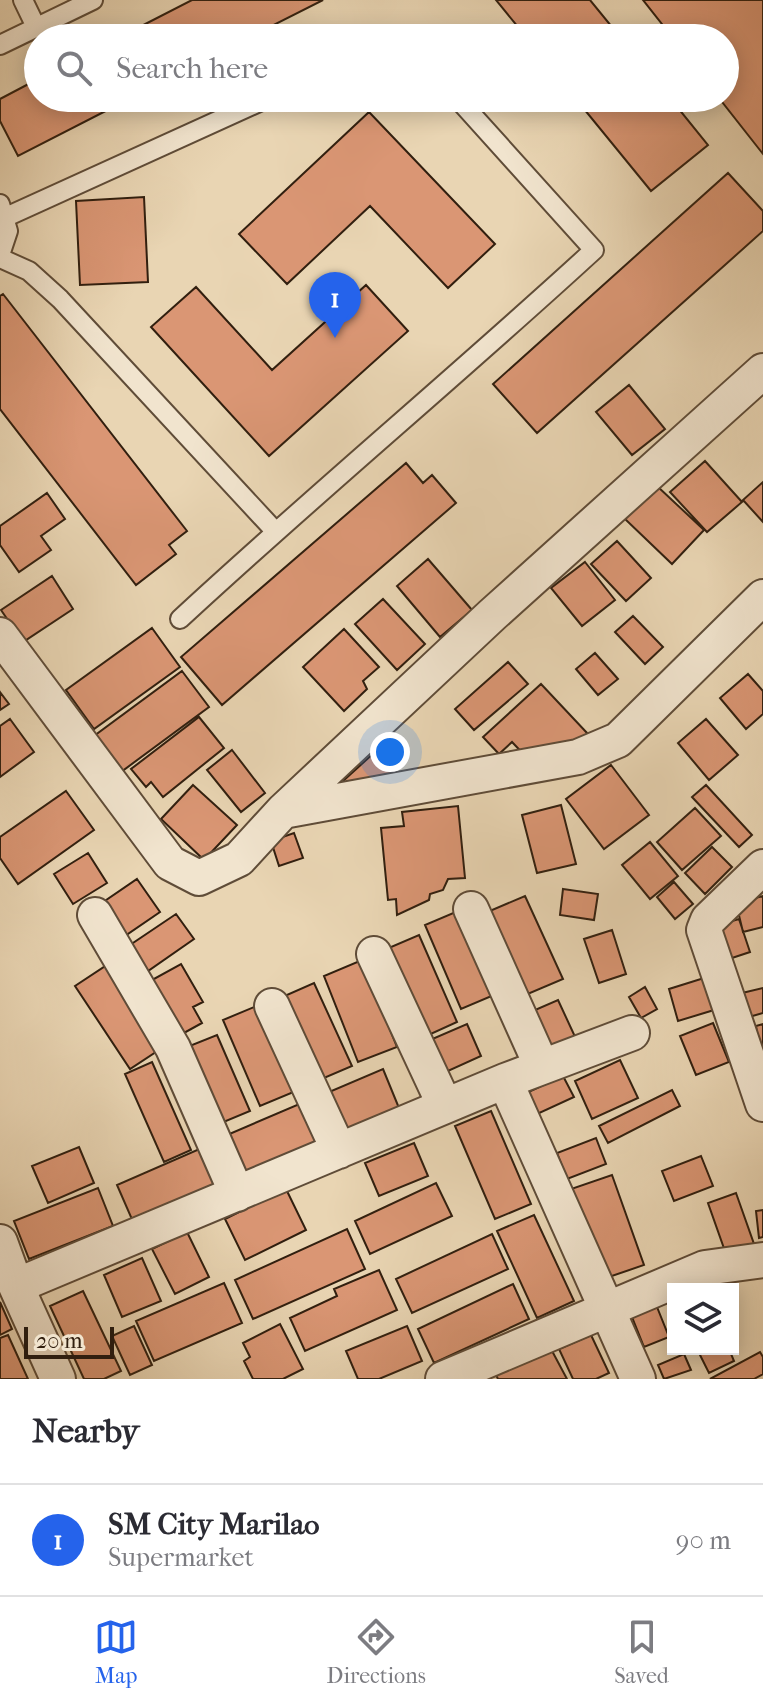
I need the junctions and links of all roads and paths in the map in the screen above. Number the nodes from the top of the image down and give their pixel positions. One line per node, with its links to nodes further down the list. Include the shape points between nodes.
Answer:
1 (23, 0): 3 (lane)
2 (93, 0): 4 (lane)
3 (35, 24)
4 (42, 24)
5 (24, 33): 6 (lane)
6 (0, 45)
7 (235, 112): 9 (lane)
8 (470, 112): 12 (lane, via 594,250)
9 (3, 211): 10 (lane, via 8,231)
10 (0, 256): 12 (lane, via 29,271 60,299)
11 (763, 371): 16 (street)
12 (275, 531): 14 (lane)
13 (762, 600): 16 (street, via 618,740 598,750)
14 (180, 619)
15 (0, 635): 16 (street, via 170,863 199,878 239,859)
16 (283, 811)
17 (763, 867): 25 (street, via 704,930)
18 (471, 909): 23 (street)
19 (95, 915): 28 (street, via 173,1048)
20 (374, 954): 26 (street)
21 (272, 1006): 27 (street)
22 (632, 1033): 23 (street)
23 (542, 1067): 24 (street)
24 (505, 1081): 26 (street); 32 (street)
25 (763, 1104)
26 (445, 1106): 27 (street)
27 (339, 1151): 28 (street)
28 (237, 1194): 31 (street)
29 (0, 1242): 31 (street)
30 (763, 1260): 32 (street, via 705,1268)
31 (16, 1286): 33 (street)
32 (606, 1308): 34 (street); 35 (street)
33 (58, 1379)
34 (443, 1379)
35 (638, 1379)

